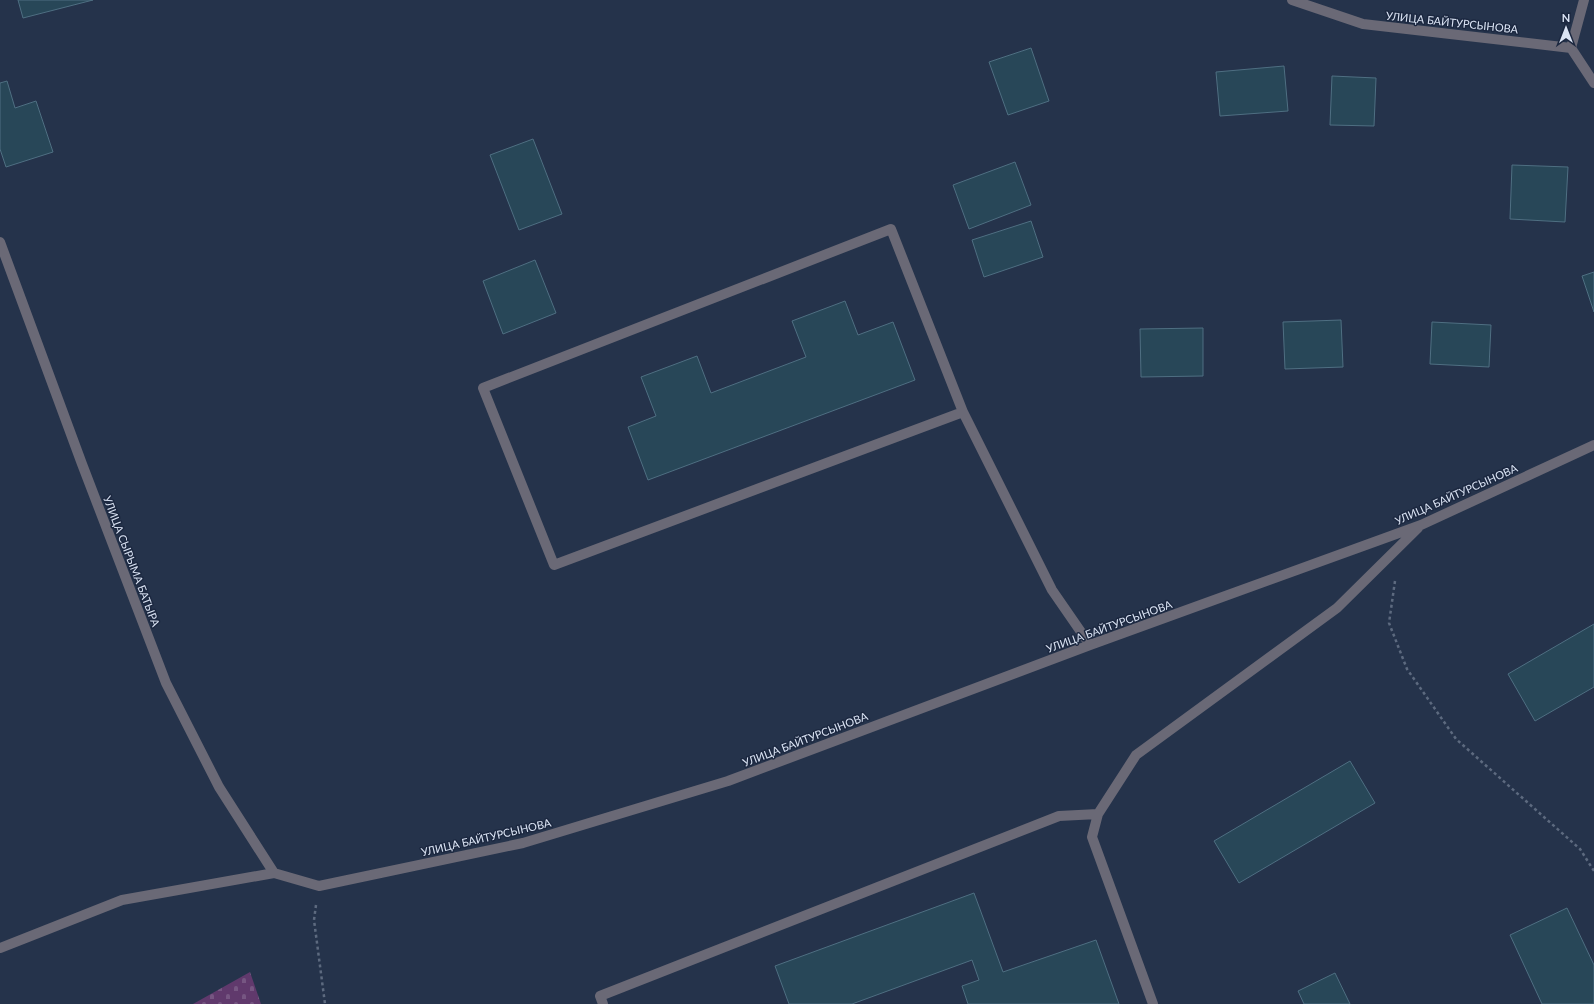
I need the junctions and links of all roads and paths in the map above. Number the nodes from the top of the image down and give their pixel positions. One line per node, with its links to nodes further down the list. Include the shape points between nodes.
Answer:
1 (1292, 0): 3 (street, УЛИЦА БАЙТУРСЫНОВА, via 1363,24)
2 (1584, 0): 3 (street)
3 (1571, 48): 4 (street)
4 (1594, 83)
5 (0, 242): 13 (street, УЛИЦА СЫРЫМА БАТЫРА, via 166,683 219,787)
6 (963, 412): 6 (street, via 554,565 483,388 891,229); 10 (street, via 1052,590)
7 (1594, 445): 8 (street, УЛИЦА БАЙТУРСЫНОВА)
8 (1421, 525): 10 (street, УЛИЦА БАЙТУРСЫНОВА); 11 (street, via 1337,608 1136,755)
9 (1395, 580): 12 (path, via 1389,623 1407,669 1456,739 1580,849)
10 (1090, 645): 14 (street, УЛИЦА БАЙТУРСЫНОВА, via 728,781 523,843)
11 (1098, 814): 17 (street, via 1060,816 600,996); 18 (street, via 1092,837)
12 (1594, 871)
13 (274, 873): 14 (street, УЛИЦА БАЙТУРСЫНОВА); 15 (street, УЛИЦА БАЙТУРСЫНОВА, via 122,900)
14 (319, 886): 16 (path, via 314,920)
15 (0, 948)
16 (325, 1004)
17 (603, 1004)
18 (1153, 1004)

